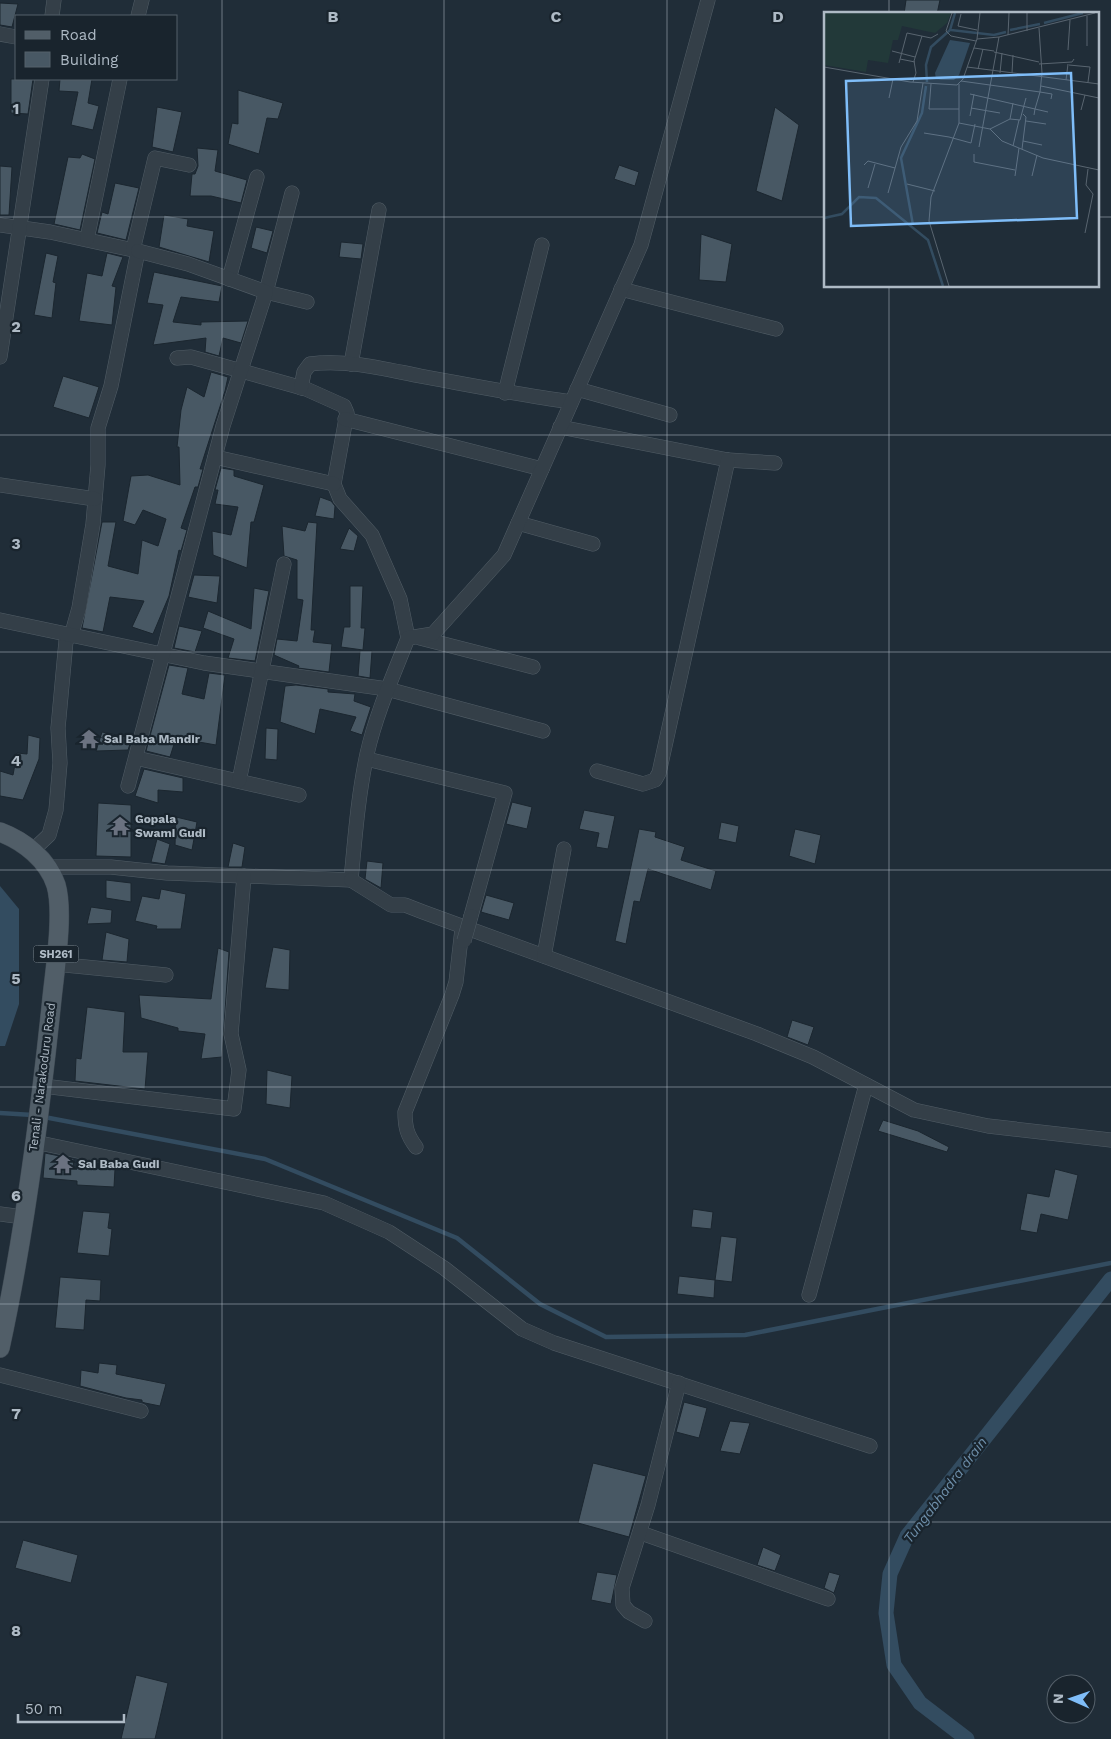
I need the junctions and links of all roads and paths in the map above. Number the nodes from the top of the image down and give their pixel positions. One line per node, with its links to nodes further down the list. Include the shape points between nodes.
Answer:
1 (54, 0): 4 (street)
2 (142, 0): 5 (street)
3 (708, 0): 20 (street, via 641,245)
4 (52, 15)
5 (138, 15)
6 (0, 34): 7 (street)
7 (15, 37)
8 (42, 80): 15 (street)
9 (120, 80): 16 (street)
10 (189, 165): 18 (street, via 155,158)
11 (257, 177): 19 (street)
12 (292, 194): 21 (street)
13 (379, 210): 26 (street)
14 (0, 225): 15 (street)
15 (18, 227): 16 (street); 24 (street)
16 (87, 239): 18 (street)
17 (542, 245): 29 (street)
18 (135, 250): 19 (street); 40 (street, via 111,386 98,428)
19 (229, 279): 21 (street)
20 (621, 289): 23 (street); 30 (street)
21 (266, 292): 22 (street); 27 (street)
22 (307, 302)
23 (776, 328)
24 (0, 357)
25 (177, 358): 27 (street, via 191,357)
26 (351, 364): 28 (street, via 310,364 304,372); 29 (street)
27 (241, 371): 28 (street); 34 (street)
28 (301, 388): 32 (street, via 344,406)
29 (505, 393): 30 (street)
30 (574, 396): 31 (street); 33 (street)
31 (670, 415)
32 (345, 419): 37 (street); 38 (street)
33 (560, 427): 35 (street); 37 (street)
34 (215, 457): 38 (street); 47 (street)
35 (728, 460): 36 (street); 54 (street, via 659,773 655,780 643,784)
36 (775, 463)
37 (542, 469): 41 (street)
38 (334, 484): 46 (street, via 340,499 372,535 400,599)
39 (0, 485): 40 (street)
40 (95, 499): 45 (street, via 80,608)
41 (518, 523): 42 (street); 46 (street, via 504,555 433,634)
42 (593, 544)
43 (284, 564): 49 (street)
44 (0, 620): 45 (street)
45 (72, 633): 47 (street); 60 (street, via 66,641 58,728 60,763 56,810 49,834)
46 (412, 638): 48 (street); 50 (street)
47 (164, 654): 49 (street); 52 (street)
48 (533, 667)
49 (260, 672): 50 (street); 55 (street)
50 (387, 689): 51 (street); 53 (street)
51 (543, 731)
52 (136, 758): 55 (street); 56 (street)
53 (366, 759): 63 (street, via 358,803); 64 (street, via 504,793)
54 (597, 771)
55 (239, 781): 57 (street)
56 (128, 786)
57 (299, 795)
58 (0, 832): 60 (main road, Tenali - Narakoduru Road / SH261)
59 (564, 849): 65 (street)
60 (32, 851): 61 (main road, Tenali - Narakoduru Road / SH261)
61 (49, 867): 62 (street, via 111,867); 67 (main road, Tenali - Narakoduru Road / SH261, via 57,887 59,909)
62 (244, 876): 63 (street); 70 (street, via 231,1034 239,1070 234,1109)
63 (351, 880): 64 (street, via 391,905 405,905)
64 (466, 921): 65 (street); 66 (street); 66 (street, bridge)
65 (544, 956): 69 (street, via 757,1034 813,1057)
66 (460, 957): 73 (street, via 452,995 405,1112 408,1137)
67 (55, 964): 68 (street); 70 (main road, Tenali - Narakoduru Road / SH261)
68 (166, 975)
69 (866, 1085): 72 (street, via 914,1110 946,1118); 76 (street)
70 (42, 1094): 71 (main road, Tenali - Narakoduru Road / SH261)
71 (36, 1136): 75 (main road, Tenali - Narakoduru Road / SH261); 79 (street, via 324,1203 389,1232 444,1268 522,1329 554,1343)
72 (1111, 1140)
73 (416, 1147)
74 (0, 1214): 75 (street)
75 (23, 1218): 77 (main road, Tenali - Narakoduru Road / SH261)
76 (809, 1295)
77 (0, 1348)
78 (0, 1375): 80 (street)
79 (679, 1383): 81 (street); 82 (street)
80 (141, 1411)
81 (870, 1446)
82 (641, 1532): 83 (street); 84 (street, via 620,1597 629,1612)
83 (828, 1599)
84 (645, 1621)

